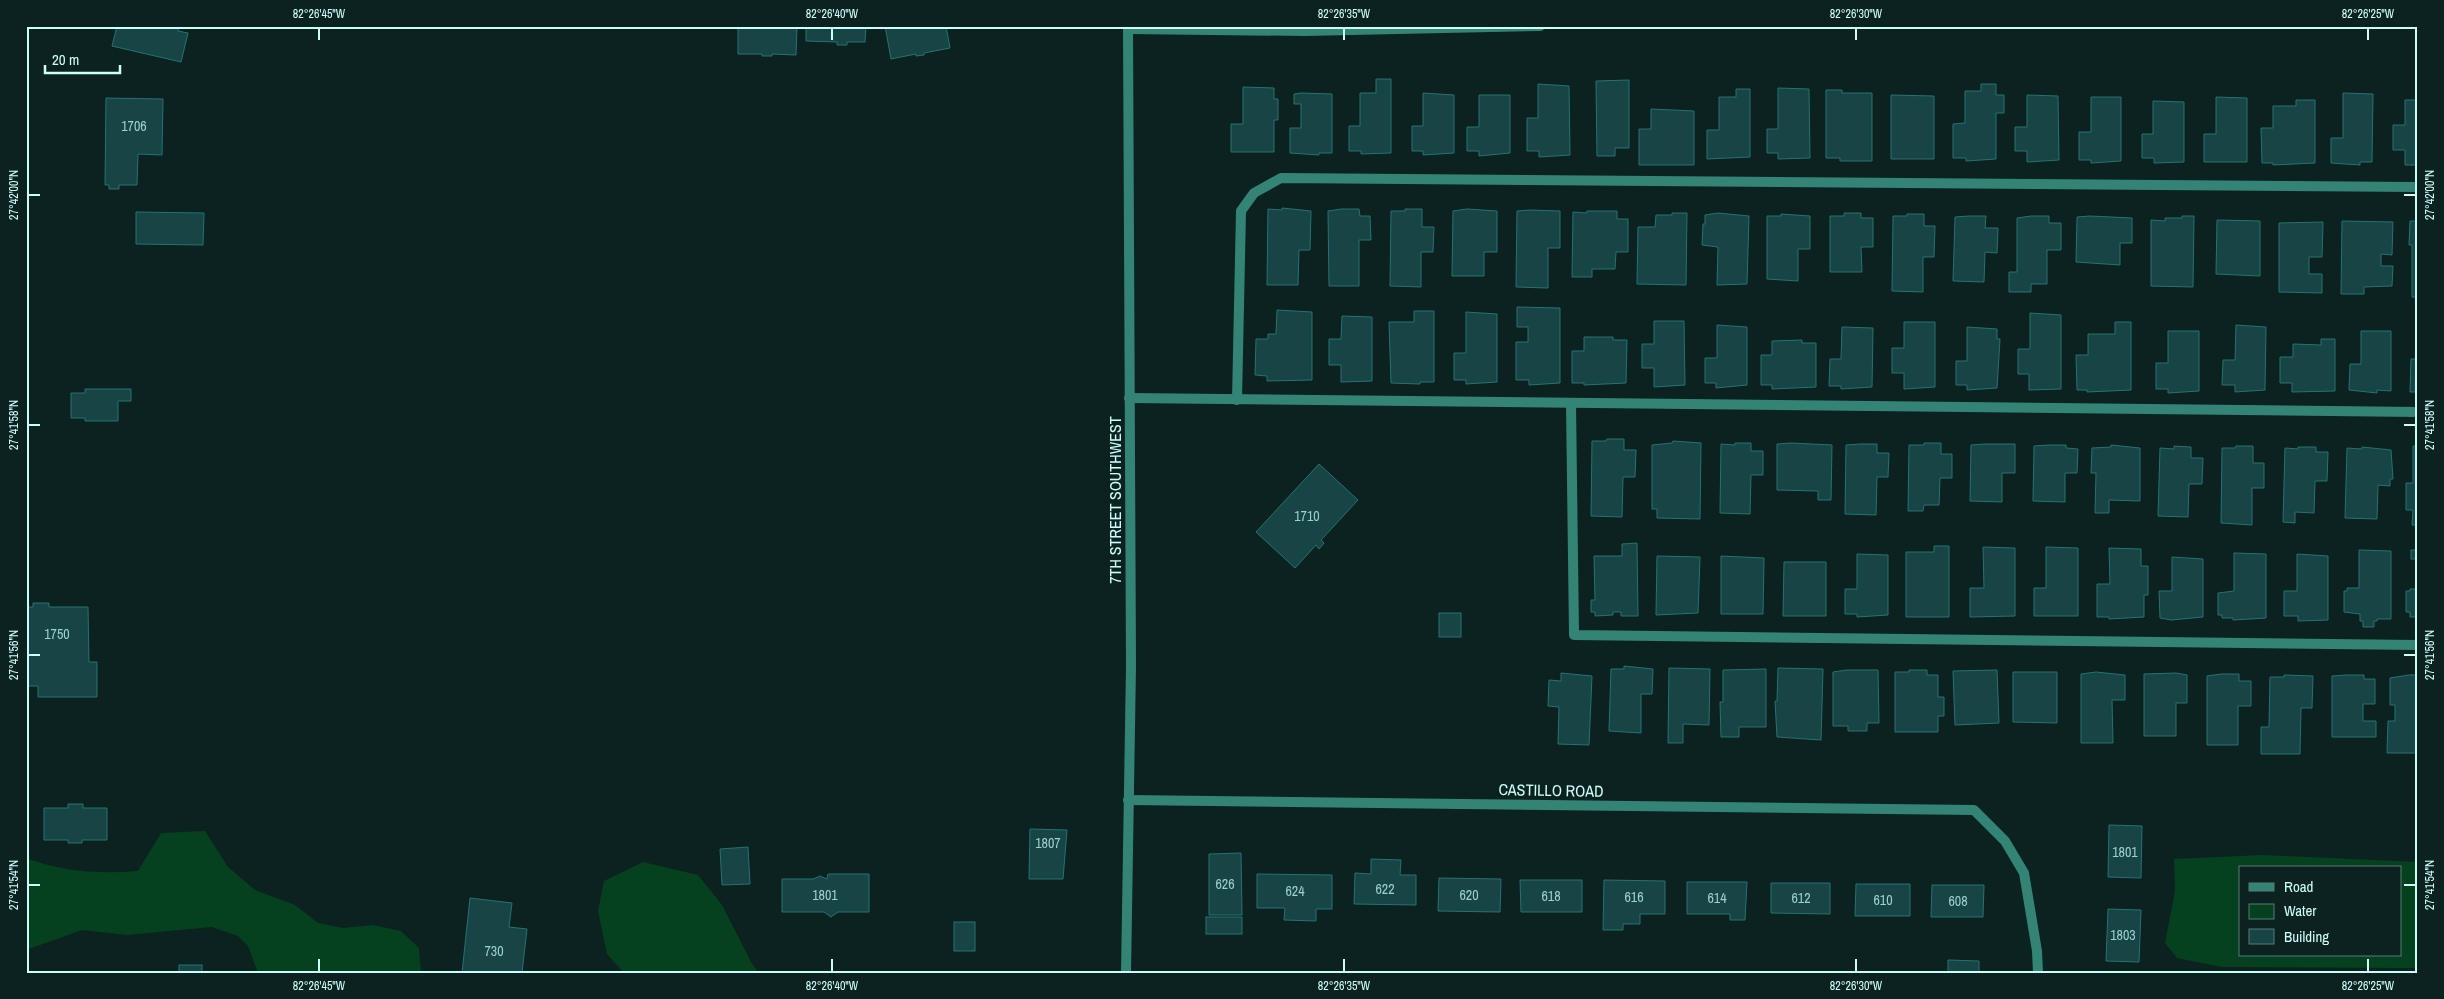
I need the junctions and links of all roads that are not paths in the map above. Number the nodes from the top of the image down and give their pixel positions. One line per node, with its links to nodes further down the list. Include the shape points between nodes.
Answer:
1 (1540, 26): 2 (street, via 1305,31)
2 (1128, 28): 4 (street, 7TH STREET SOUTHWEST)
3 (2418, 187): 5 (street, via 1281,178 1254,193 1241,211)
4 (1129, 398): 5 (street); 9 (street, 7TH STREET SOUTHWEST)
5 (1238, 400): 6 (street)
6 (1571, 403): 7 (street); 8 (street, via 1574,635)
7 (2418, 412)
8 (2418, 645)
9 (1128, 800): 10 (street, 7TH STREET SOUTHWEST); 11 (street, CASTILLO ROAD, via 1974,810 2005,841 2024,873)
10 (1126, 973)
11 (2038, 973)

